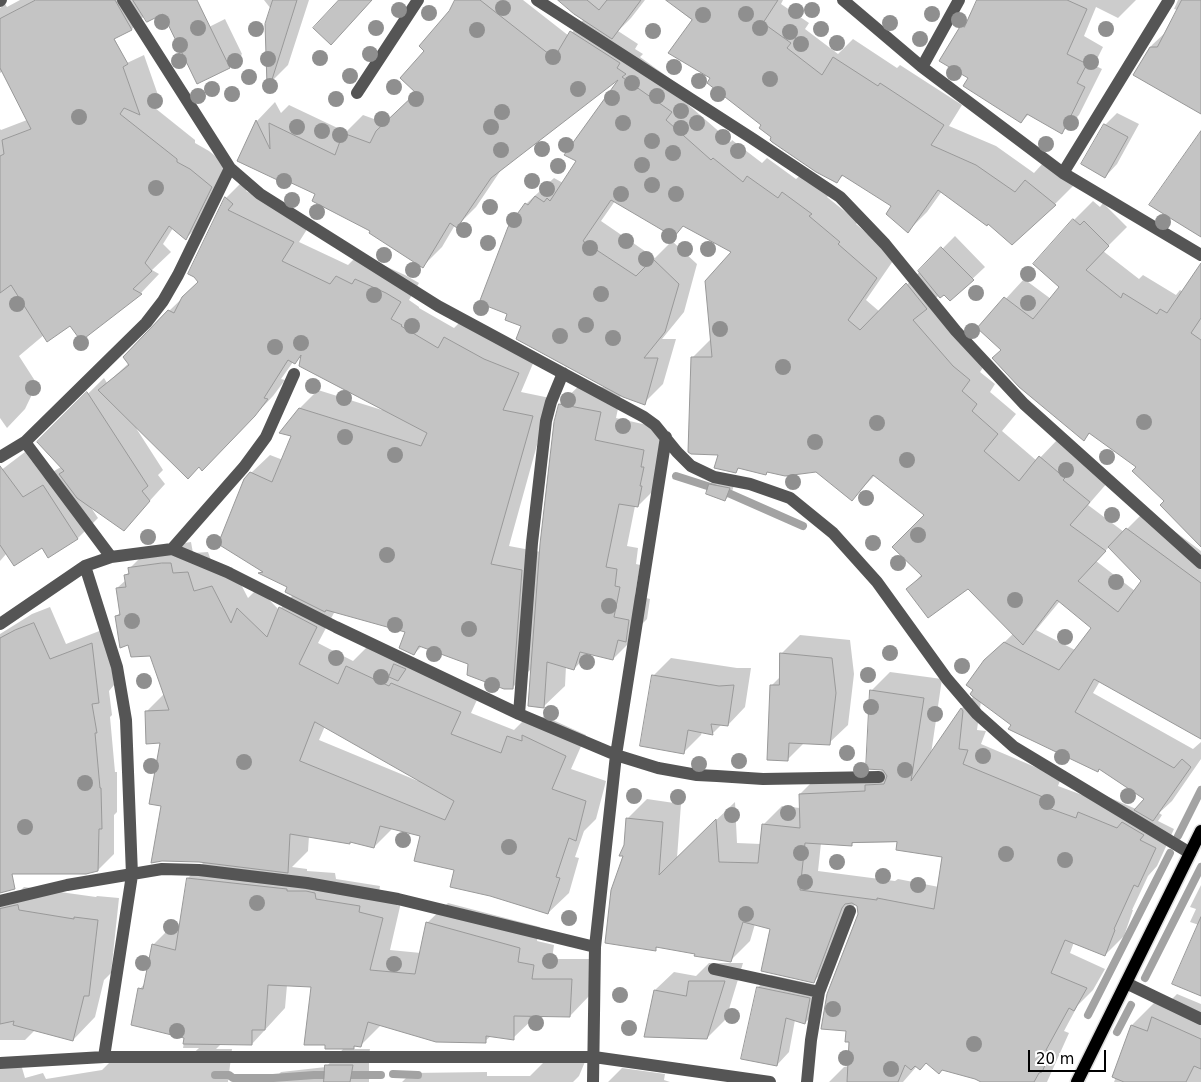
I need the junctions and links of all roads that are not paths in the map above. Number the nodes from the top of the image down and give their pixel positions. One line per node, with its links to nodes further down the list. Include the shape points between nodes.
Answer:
1 (122, 0): 9 (street)
2 (418, 0): 8 (street)
3 (537, 0): 19 (street, via 840,197 1024,404)
4 (843, 0): 7 (street)
5 (959, 0): 7 (street)
6 (1169, 0): 10 (street)
7 (922, 67): 10 (street)
8 (357, 92)
9 (230, 168): 13 (street, via 260,194 438,306); 15 (street, via 163,301 146,323)
10 (1063, 173): 11 (street)
11 (1201, 255)
12 (294, 374): 17 (street, via 266,437)
13 (563, 374): 14 (street, via 644,417); 22 (street, via 546,421)
14 (666, 437): 23 (street); 26 (street, via 691,466 707,474 790,498 833,533 877,582 947,679 977,714 1006,740)
15 (25, 442): 16 (street); 18 (street)
16 (0, 458)
17 (172, 549): 18 (street); 22 (street, via 227,572)
18 (111, 557): 20 (street)
19 (1201, 563)
20 (85, 566): 21 (street); 27 (street, via 116,667 126,720)
21 (0, 624)
22 (518, 714): 23 (street)
23 (616, 755): 24 (street, via 658,768 717,776 764,779); 30 (street)
24 (879, 777)
25 (1201, 831): 26 (main road)
26 (1190, 853): 32 (main road)
27 (132, 875): 28 (street, via 67,885); 30 (street, via 162,869 199,870 307,883 398,899); 35 (street)
28 (0, 901)
29 (850, 911): 33 (street)
30 (594, 947): 36 (street)
31 (714, 969): 33 (street)
32 (1126, 983): 34 (street); 41 (main road)
33 (819, 992): 40 (street)
34 (1201, 1019)
35 (104, 1057): 36 (street); 37 (street)
36 (594, 1057): 38 (street); 39 (street)
37 (0, 1063)
38 (593, 1082)
39 (770, 1082)
40 (807, 1082)
41 (1077, 1082)

